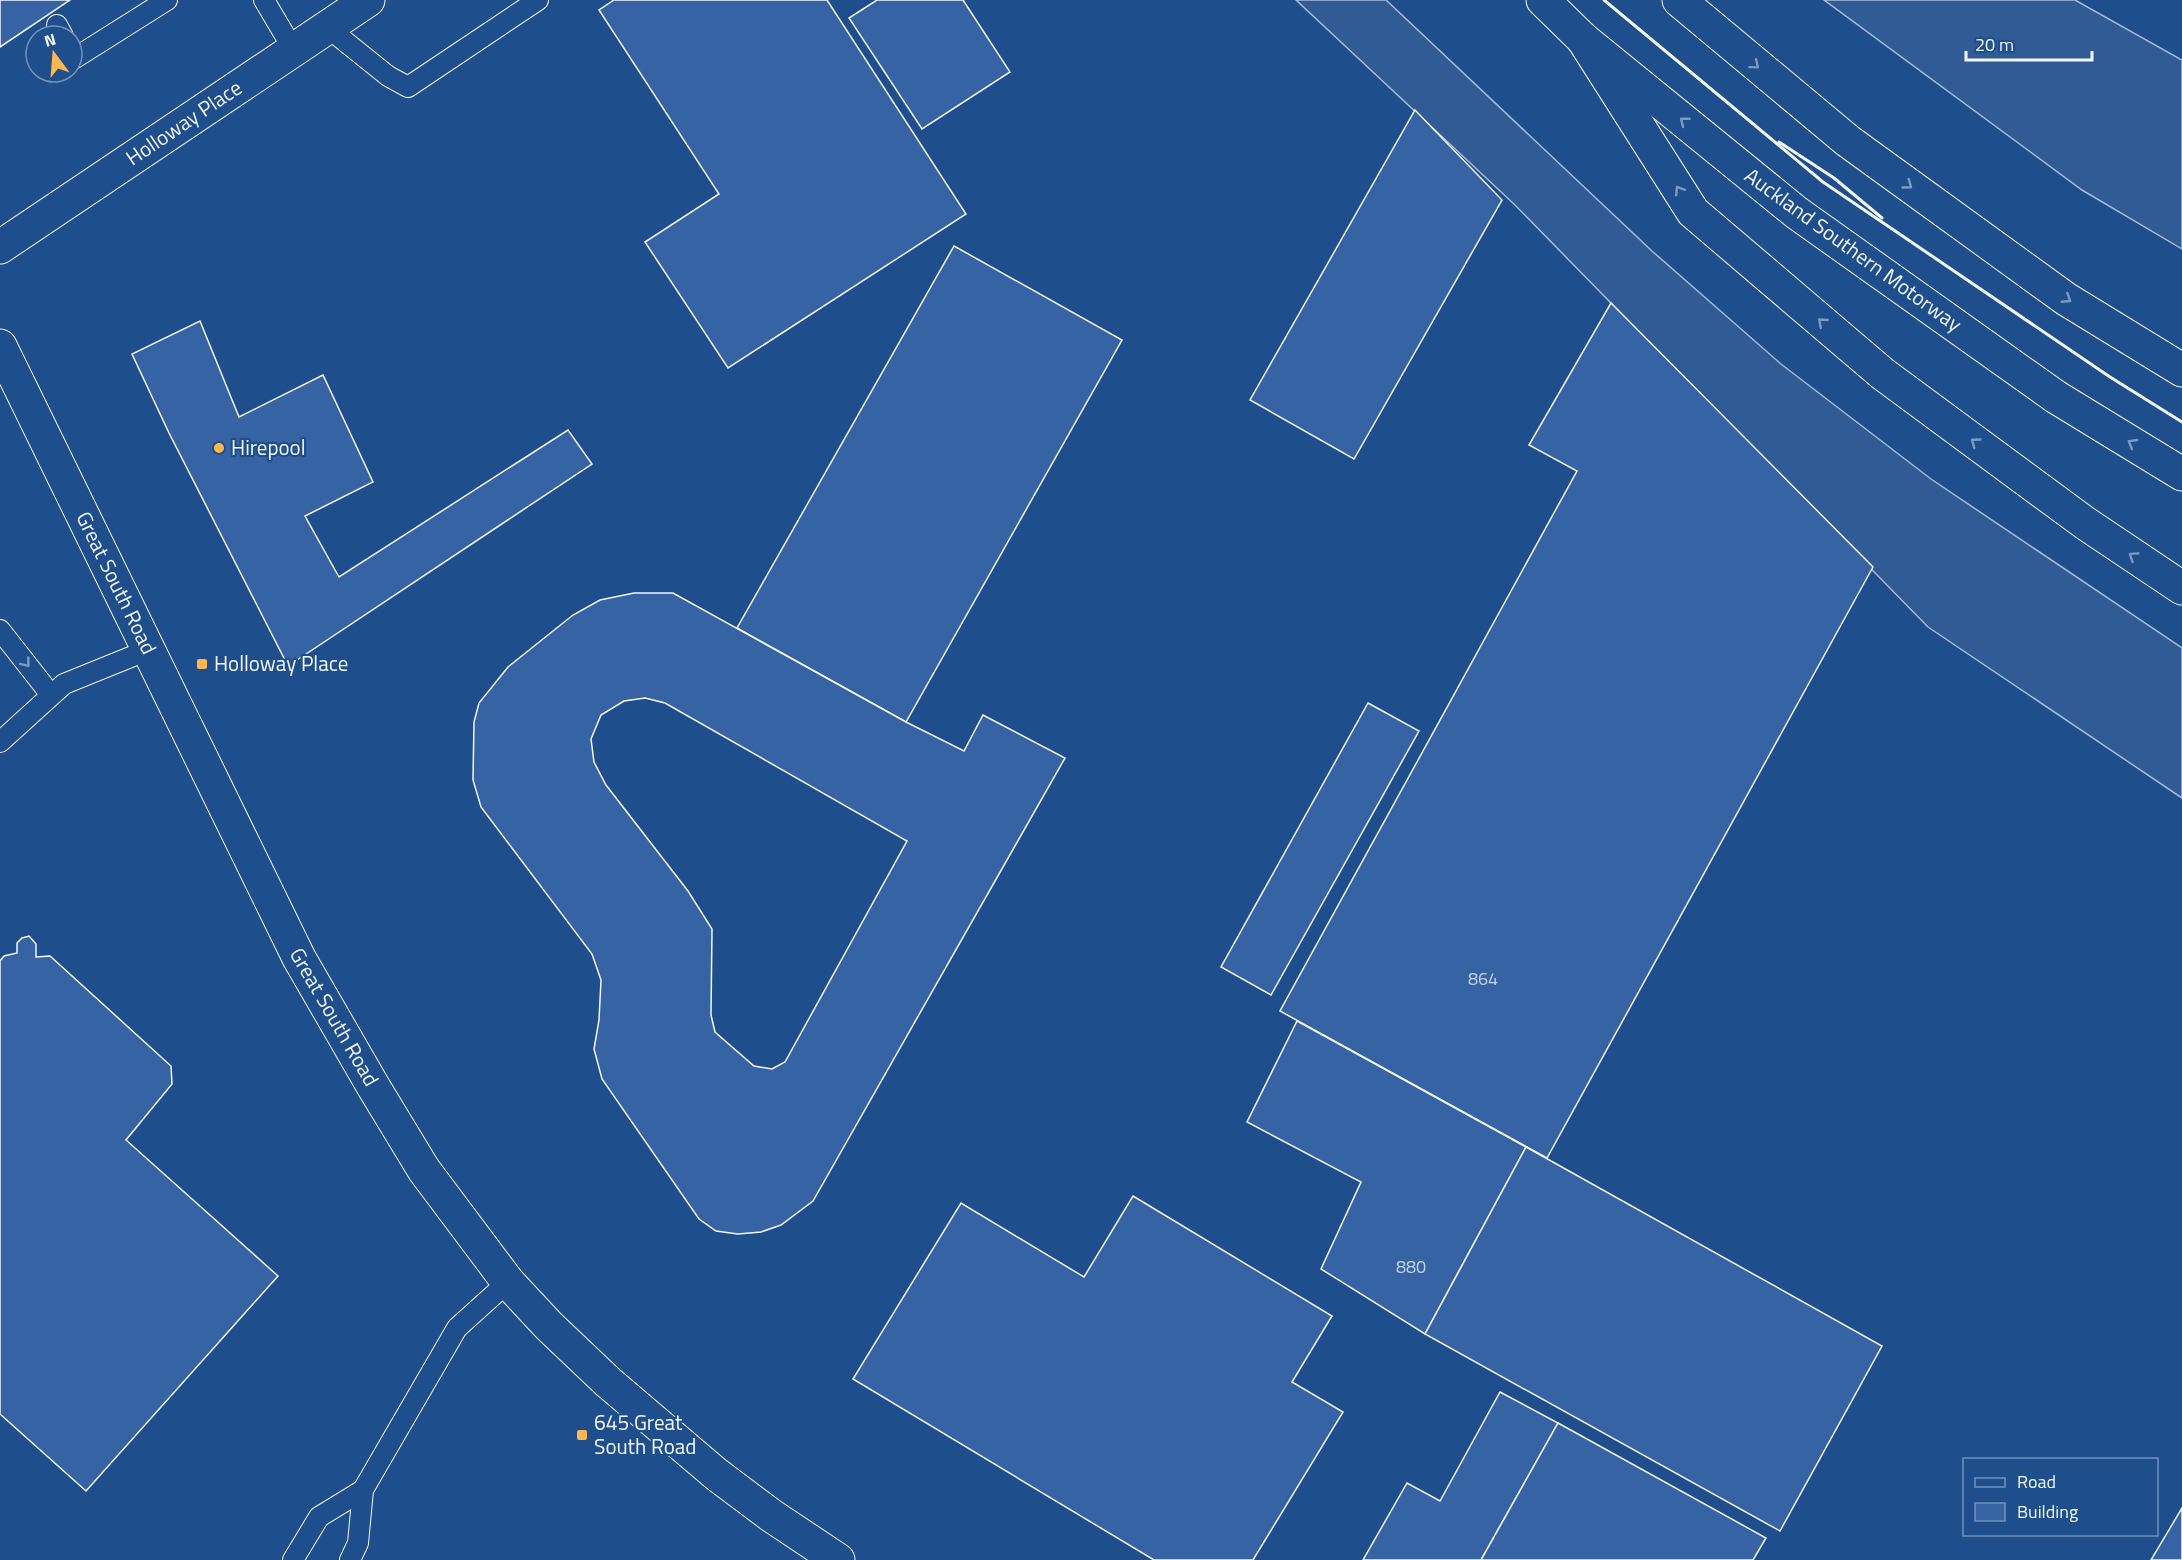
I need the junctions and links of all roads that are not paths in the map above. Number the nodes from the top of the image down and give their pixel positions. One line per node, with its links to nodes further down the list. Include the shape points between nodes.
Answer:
1 (167, 0): 10 (lane)
2 (264, 0): 9 (lane)
3 (368, 0): 7 (main road, Holloway Place)
4 (538, 0): 7 (lane, via 408,87)
5 (1543, 0): 8 (main road, Auckland Southern Motorway)
6 (1679, 0): 13 (main road, one-way to 13, via 1848,141 2066,299)
7 (327, 27): 9 (main road, Holloway Place)
8 (1583, 39): 14 (main road, Auckland Southern Motorway, one-way to 8, via 2056,397 1797,213); 15 (main road, one-way to 8, via 2085,523 1883,374 1693,212)
9 (293, 49): 11 (main road, Holloway Place)
10 (84, 52)
11 (0, 247)
12 (0, 346): 17 (main road, Great South Road)
13 (2182, 370)
14 (2182, 474)
15 (2182, 588)
16 (0, 630): 18 (lane, one-way to 18)
17 (148, 650): 18 (lane, via 64,684); 20 (main road, Great South Road, via 299,958 424,1170)
18 (51, 696): 19 (lane)
19 (0, 742)
20 (508, 1282): 21 (lane, via 457,1328); 24 (main road, Great South Road, via 549,1326 658,1427 772,1516)
21 (363, 1490): 22 (lane, via 319,1517); 23 (lane, via 358,1543)
22 (293, 1560)
23 (350, 1560)
24 (838, 1560)

